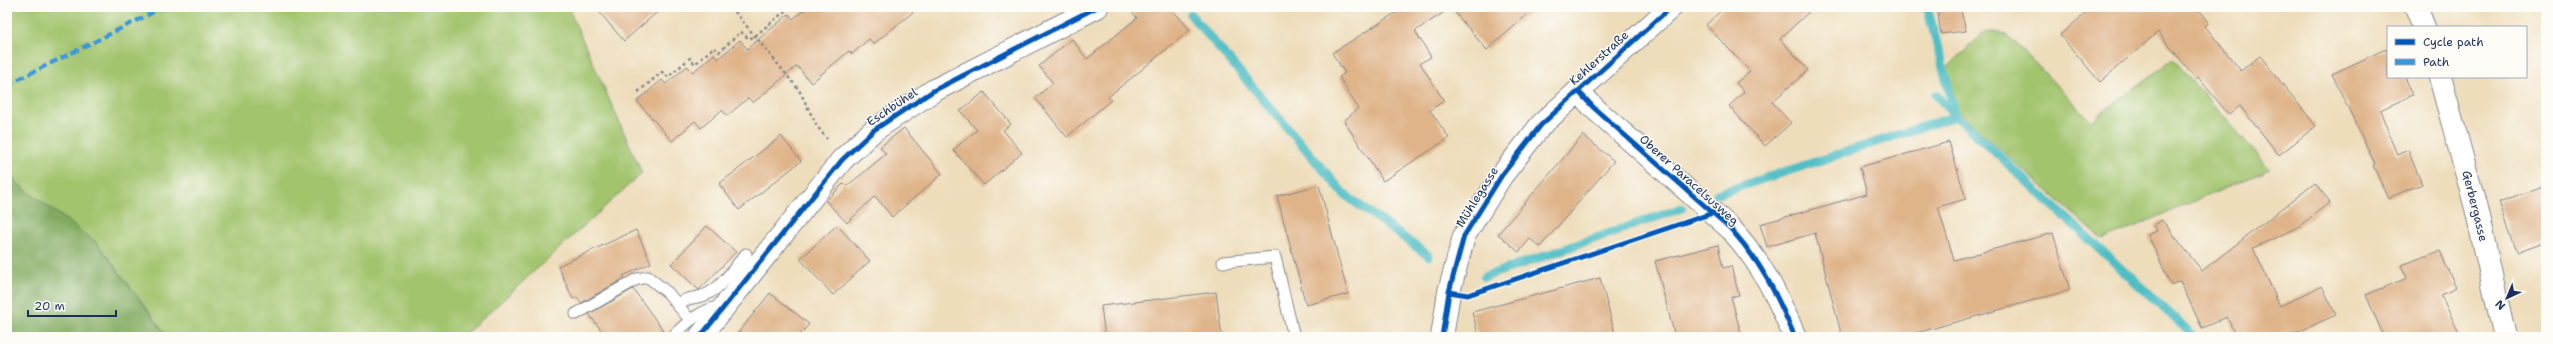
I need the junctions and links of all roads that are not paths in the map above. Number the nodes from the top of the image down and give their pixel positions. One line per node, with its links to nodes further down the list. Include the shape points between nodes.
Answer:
1 (1097, 7): 12 (street, Eschbühel, via 933,91 874,130 842,160 772,250 725,305)
2 (1671, 7): 6 (street, Kehlerstraße)
3 (2416, 7): 4 (street)
4 (2424, 26)
5 (2440, 78): 17 (street, Gerbergasse, via 2476,208)
6 (1578, 91): 7 (street, Kehlerstraße); 16 (street, Oberer Paracelsusweg, via 1751,251 1771,282)
7 (1541, 125): 15 (street, Mühlegasse, via 1502,175 1464,236 1449,292)
8 (746, 254): 10 (lane, via 708,294 688,297)
9 (1223, 262): 14 (lane, via 1275,257)
10 (677, 305): 11 (lane, via 668,293 648,277 637,279); 12 (lane)
11 (576, 314)
12 (695, 329): 13 (lane)
13 (672, 337)
14 (1294, 337)
15 (1442, 337)
16 (1795, 337)
17 (2504, 337)

